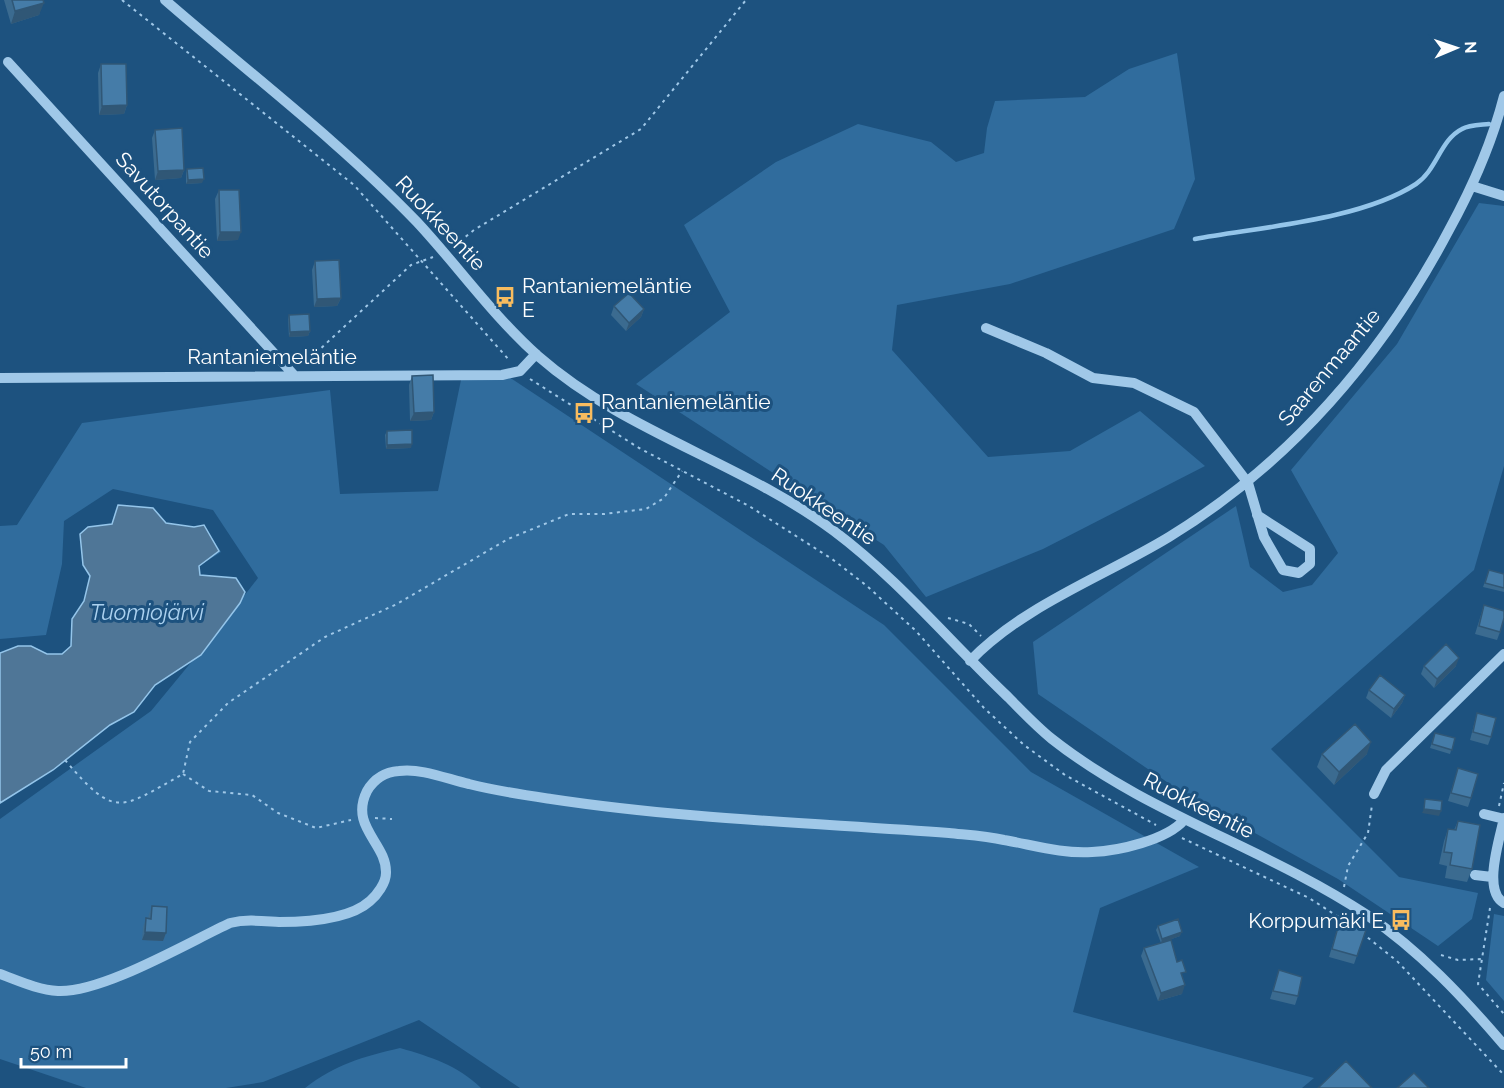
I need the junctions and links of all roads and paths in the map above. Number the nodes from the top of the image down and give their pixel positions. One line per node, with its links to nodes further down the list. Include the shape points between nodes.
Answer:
1 (122, 0): 9 (path, via 354,185)
2 (165, 0): 8 (street, Ruokkeentie, via 370,177)
3 (746, 0): 8 (path, via 640,129 474,230)
4 (9, 62): 13 (street, Savutorpantie)
5 (1504, 96): 6 (street, Saarenmaantie)
6 (1472, 186): 7 (street); 16 (street, Saarenmaantie, via 1425,276 1378,345 1320,415)
7 (1504, 196)
8 (445, 254): 9 (path); 11 (street, Ruokkeentie)
9 (422, 260): 12 (path); 13 (path, via 411,265)
10 (986, 328): 16 (street, via 1046,352 1093,378 1134,383 1194,412)
11 (536, 354): 12 (street); 18 (street, Ruokkeentie, via 626,419 782,498 831,529 876,565)
12 (520, 371): 13 (street, Rantaniemeläntie, via 502,375); 15 (path)
13 (293, 374): 14 (street, Rantaniemeläntie)
14 (0, 378)
15 (682, 471): 20 (path, via 792,531 867,586); 25 (path, via 664,498 646,508 570,514 508,539 397,604 325,637 228,703 190,742)
16 (1248, 483): 17 (street); 21 (street, Saarenmaantie, via 1169,537)
17 (1257, 515): 17 (street, via 1264,537 1283,570 1299,573 1311,564 1310,549)
18 (929, 617): 20 (path); 23 (street, Ruokkeentie)
19 (946, 617): 21 (path, via 969,624)
20 (916, 631): 32 (path, via 984,708 1024,745 1065,775)
21 (988, 642): 23 (street, Saarenmaantie)
22 (1504, 654): 26 (street, via 1386,770)
23 (970, 661): 31 (street, Ruokkeentie, via 1048,736 1081,761)
24 (65, 760): 25 (path, via 106,801 129,803)
25 (183, 774): 28 (path, via 209,791 252,795 278,813 316,828)
26 (1374, 794): 35 (path, via 1368,833 1348,866)
27 (1484, 814): 29 (street)
28 (363, 818): 30 (path); 32 (street, via 370,786 386,774 408,770 521,795 608,808 688,817 983,836 1070,852 1108,851); 41 (street, via 387,871 376,895 358,908 301,921 230,923 104,982 74,990 48,990)
29 (1504, 818): 34 (street)
30 (392, 819)
31 (1184, 820): 32 (street); 35 (street, Ruokkeentie)
32 (1171, 832): 37 (path, via 1309,898)
33 (1475, 875): 34 (street)
34 (1492, 877): 36 (street, via 1493,890)
35 (1342, 901): 44 (street, Ruokkeentie, via 1408,946 1465,999)
36 (1504, 903)
37 (1350, 924)
38 (1358, 929): 45 (path, via 1397,961)
39 (1440, 956): 40 (path)
40 (1482, 959)
41 (0, 974)
42 (1478, 984): 43 (path)
43 (1504, 1014)
44 (1504, 1045)
45 (1504, 1075)

